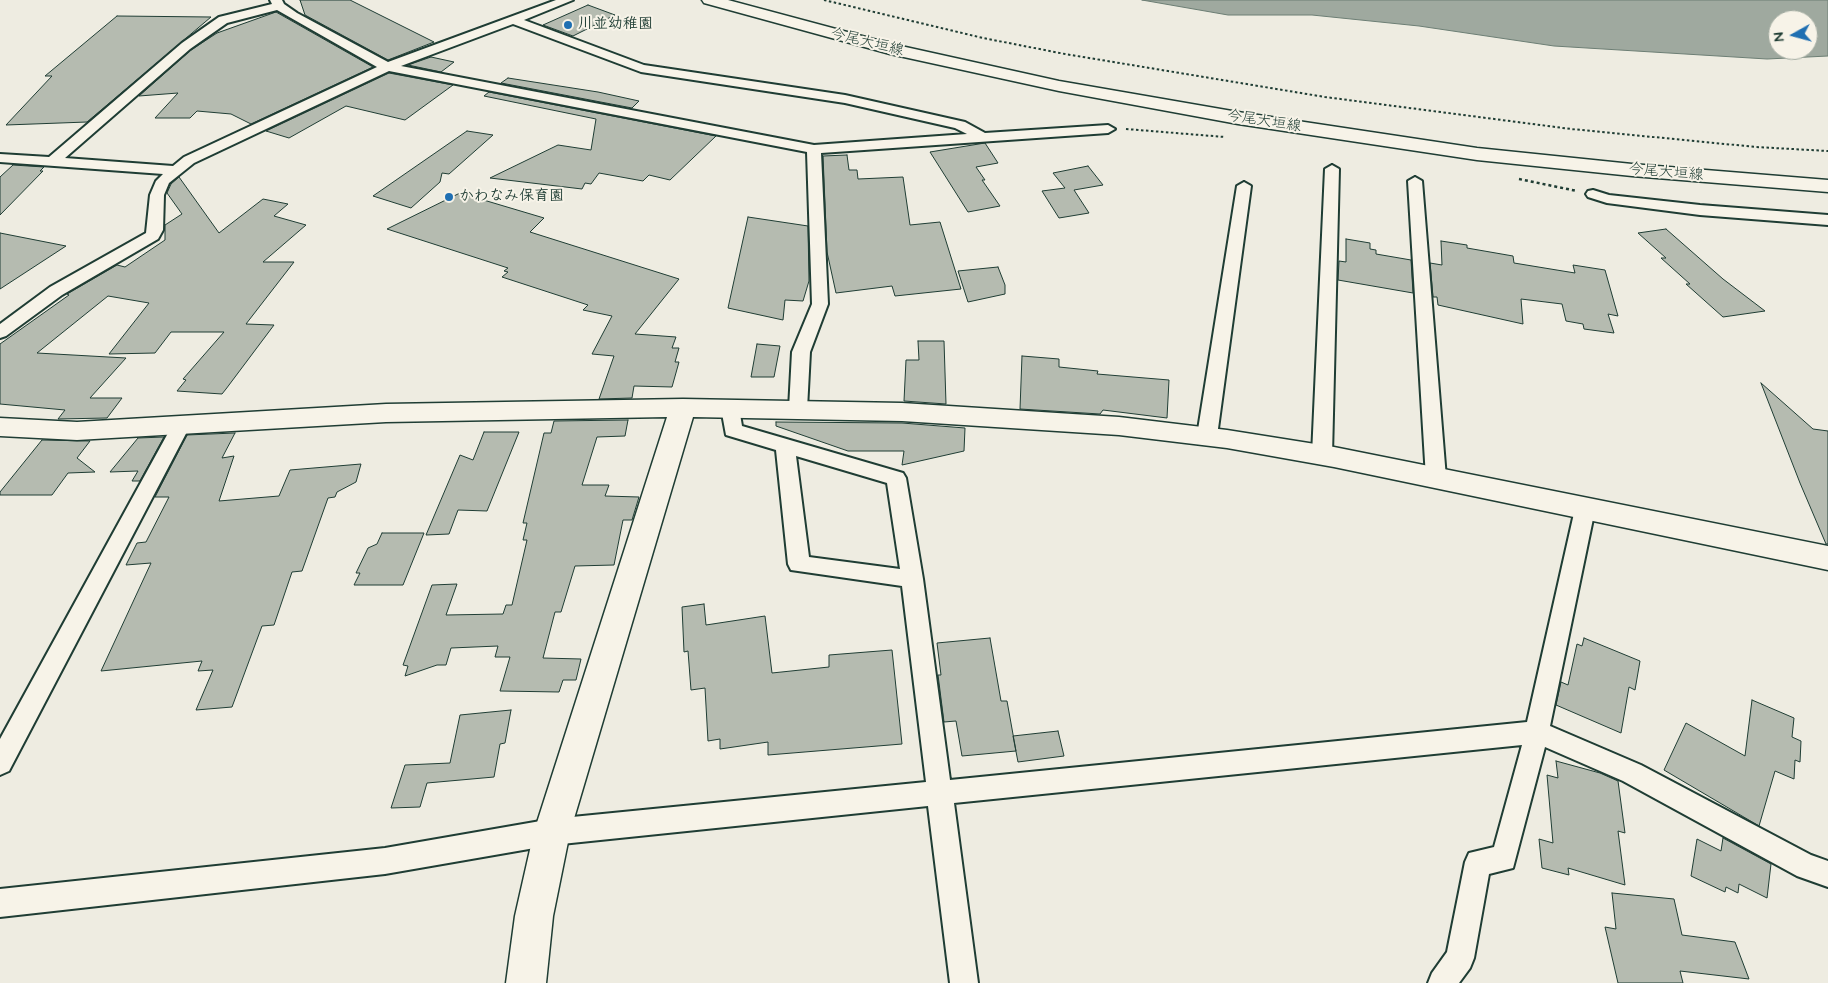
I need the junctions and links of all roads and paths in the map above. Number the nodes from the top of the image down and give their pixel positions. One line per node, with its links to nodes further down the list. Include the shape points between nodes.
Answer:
1 (567, 0): 5 (street)
2 (710, 0): 17 (street, 今尾大垣線, via 908,53 1059,86 1238,118 1477,154)
3 (824, 0): 10 (path, via 983,38 1325,98 1571,129)
4 (278, 3): 6 (street); 12 (street, via 223,20 186,46)
5 (512, 20): 6 (street); 8 (street, via 641,68 845,99 960,125)
6 (387, 67): 9 (street); 14 (street)
7 (1108, 129): 8 (street)
8 (982, 136): 9 (street)
9 (814, 148): 23 (street, via 820,304 801,352)
10 (1828, 151)
11 (0, 158): 12 (street)
12 (53, 161): 14 (street)
13 (1332, 169): 28 (street)
14 (174, 170): 20 (street, via 163,180 152,236 56,291)
15 (1415, 181): 29 (street)
16 (1244, 186): 26 (street)
17 (1828, 186)
18 (1593, 194): 19 (street, via 1607,199 1700,210)
19 (1828, 220)
20 (0, 332)
21 (683, 408): 22 (street); 24 (street, via 386,413); 36 (street)
22 (730, 408): 23 (street); 27 (street, via 733,430)
23 (798, 409): 26 (street, via 902,412 1119,426)
24 (182, 424): 25 (street, via 76,431); 34 (street)
25 (0, 427)
26 (1207, 436): 28 (street)
27 (785, 445): 32 (street, via 896,478); 32 (street, via 799,564)
28 (1322, 455): 29 (street)
29 (1436, 478): 30 (street)
30 (1585, 509): 31 (street); 33 (street)
31 (1828, 558)
32 (912, 579): 35 (street)
33 (1537, 732): 35 (street); 37 (street, via 1632,773 1806,867); 41 (street, via 1504,859 1478,862 1460,958)
34 (0, 763)
35 (939, 792): 36 (street); 40 (street)
36 (552, 832): 38 (street, via 386,861); 39 (street, via 534,916)
37 (1828, 874)
38 (0, 903)
39 (526, 983)
40 (964, 983)
41 (1442, 983)

